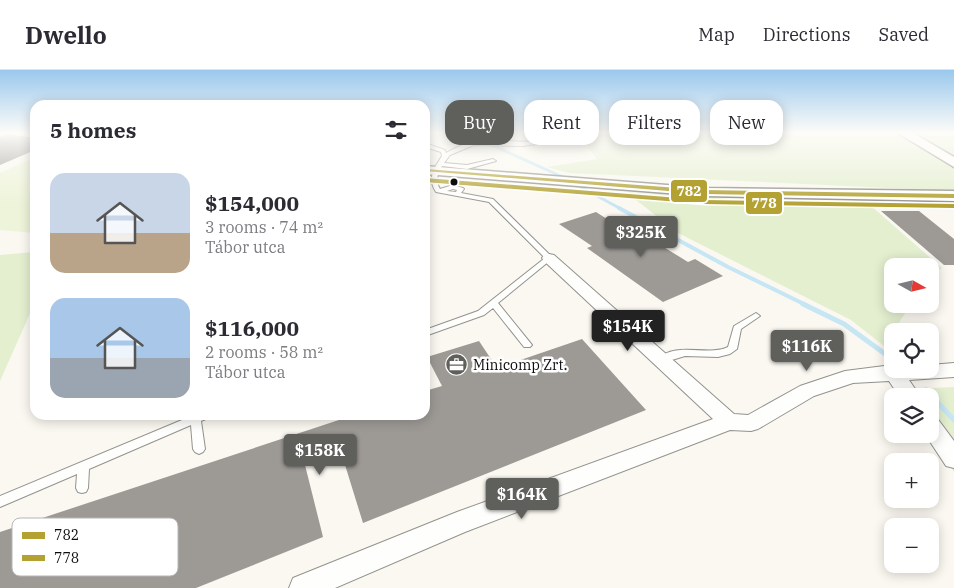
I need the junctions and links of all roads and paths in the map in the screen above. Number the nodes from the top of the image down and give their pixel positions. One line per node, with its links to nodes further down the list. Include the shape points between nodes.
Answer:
1 (444, 157): 3 (lane)
2 (494, 161): 3 (lane, via 468,167)
3 (434, 168): 4 (street, via 696,192); 5 (lane, via 433,181 438,191 483,198 496,204)
4 (954, 196)
5 (550, 258): 6 (lane); 10 (street)
6 (494, 304): 8 (lane, via 464,320); 9 (lane)
7 (756, 316): 10 (lane, via 737,328 732,349 723,354 692,352)
8 (430, 331)
9 (528, 345)
10 (662, 360): 16 (street)
11 (939, 370): 12 (street)
12 (954, 370)
13 (884, 374): 16 (street, via 852,376 807,391 751,423)
14 (193, 420): 20 (lane)
15 (200, 420): 18 (lane)
16 (730, 422): 23 (street, via 457,524)
17 (939, 437): 19 (street)
18 (199, 449)
19 (954, 459)
20 (84, 466): 21 (lane); 22 (lane)
21 (82, 488)
22 (0, 502)
23 (303, 588)

